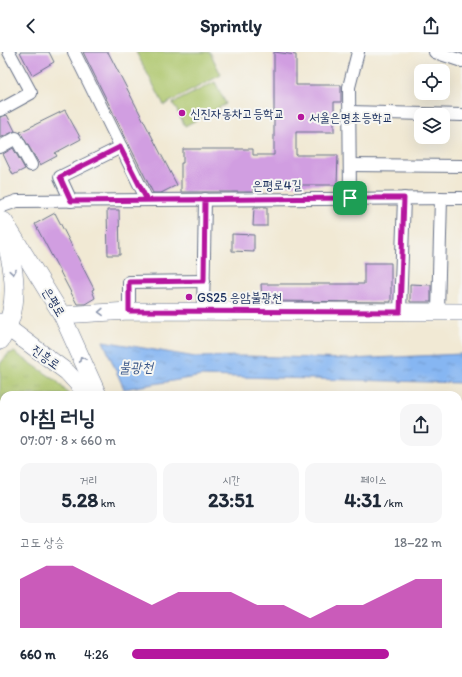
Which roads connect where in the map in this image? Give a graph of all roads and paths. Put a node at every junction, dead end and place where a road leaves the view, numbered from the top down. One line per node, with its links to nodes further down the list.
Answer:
1 (74, 52): 10 (street)
2 (358, 52): 7 (street)
3 (435, 52): 5 (street)
4 (6, 54): 6 (street)
5 (462, 61)
6 (0, 110)
7 (350, 112): 8 (street); 12 (street)
8 (462, 115)
9 (0, 147): 11 (street)
10 (120, 147): 18 (street); 20 (street)
11 (31, 165)
12 (350, 165): 13 (street); 14 (street)
13 (462, 166)
14 (350, 198): 15 (street, 은평로4길); 19 (street, 은평로4길)
15 (404, 198): 16 (street, 은평로4길); 26 (street)
16 (441, 198): 17 (street, 은평로4길); 27 (street)
17 (462, 198)
18 (147, 200): 19 (street, 은평로4길); 20 (street, 은평로4길)
19 (205, 200): 24 (street)
20 (71, 201): 21 (street, 은평로4길)
21 (0, 208)
22 (0, 215): 30 (street, 은평로)
23 (0, 221): 31 (main road, one-way to 31)
24 (204, 281): 25 (street); 29 (street)
25 (129, 311): 29 (street); 30 (street, one-way to 30)
26 (400, 312): 27 (street); 29 (street)
27 (438, 312): 28 (street)
28 (462, 312)
29 (203, 313)
30 (62, 315): 33 (street, 은평로, one-way to 30)
31 (2, 330): 32 (street, 진흥로)
32 (84, 391)
33 (96, 391)

